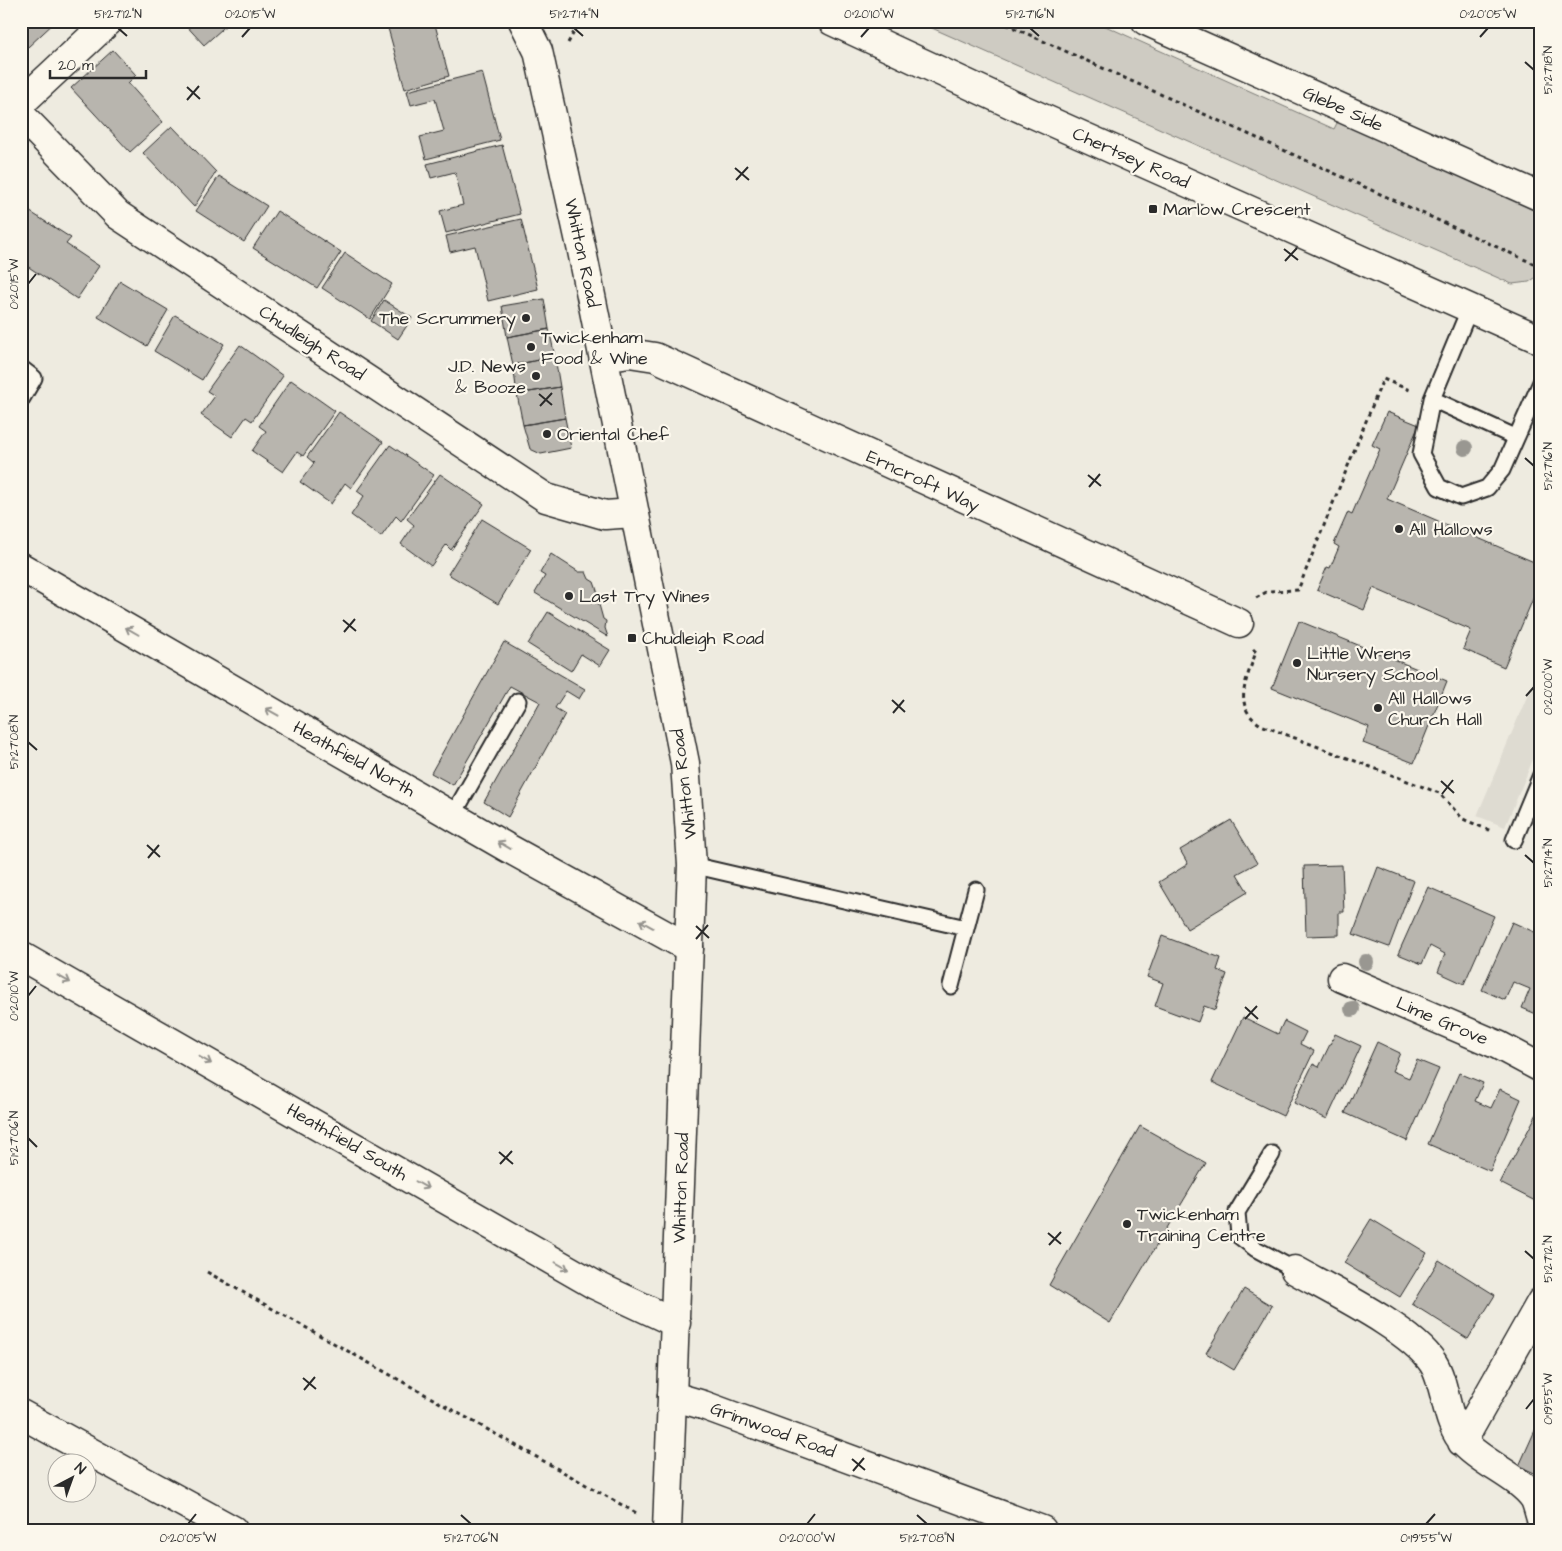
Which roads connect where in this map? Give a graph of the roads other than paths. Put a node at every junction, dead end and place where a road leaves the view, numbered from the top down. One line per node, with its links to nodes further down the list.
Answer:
1 (109, 21): 7 (main road)
2 (523, 21): 6 (main road, Whitton Road)
3 (542, 21): 6 (main road, Whitton Road)
4 (832, 21): 10 (main road, Chertsey Road)
5 (1146, 21): 9 (main road, Glebe Side)
6 (538, 51): 12 (main road, Whitton Road)
7 (21, 103)
8 (21, 116): 18 (main road, Chudleigh Road)
9 (1541, 197)
10 (1469, 310): 11 (main road, Chertsey Road); 15 (lane)
11 (1541, 340)
12 (604, 357): 18 (main road, Whitton Road); 20 (main road, Erncroft Way)
13 (21, 368): 16 (lane)
14 (1541, 382): 17 (lane)
15 (1432, 399): 17 (lane); 17 (lane)
16 (21, 400)
17 (1514, 437)
18 (634, 513): 25 (main road, Whitton Road)
19 (21, 567): 23 (main road, Heathfield North, one-way to 19)
20 (1240, 623)
21 (518, 701): 23 (lane)
22 (1541, 775): 24 (lane)
23 (453, 815): 28 (main road, Heathfield North, one-way to 23)
24 (1514, 840)
25 (692, 865): 27 (lane); 28 (main road, Whitton Road)
26 (976, 890): 27 (lane)
27 (966, 928): 31 (lane)
28 (689, 948): 36 (main road, Whitton Road)
29 (21, 956): 36 (main road, Heathfield South, one-way to 36)
30 (1342, 978): 32 (main road, Lime Grove)
31 (951, 986)
32 (1541, 1068)
33 (1272, 1154): 34 (lane)
34 (1295, 1270): 39 (main road)
35 (1541, 1302): 39 (main road)
36 (676, 1323): 37 (main road, Whitton Road)
37 (672, 1396): 42 (main road, Whitton Road); 43 (main road, Grimwood Road)
38 (21, 1414): 41 (main road)
39 (1462, 1442): 40 (main road)
40 (1541, 1519)
41 (223, 1527)
42 (667, 1530)
43 (1042, 1530)

